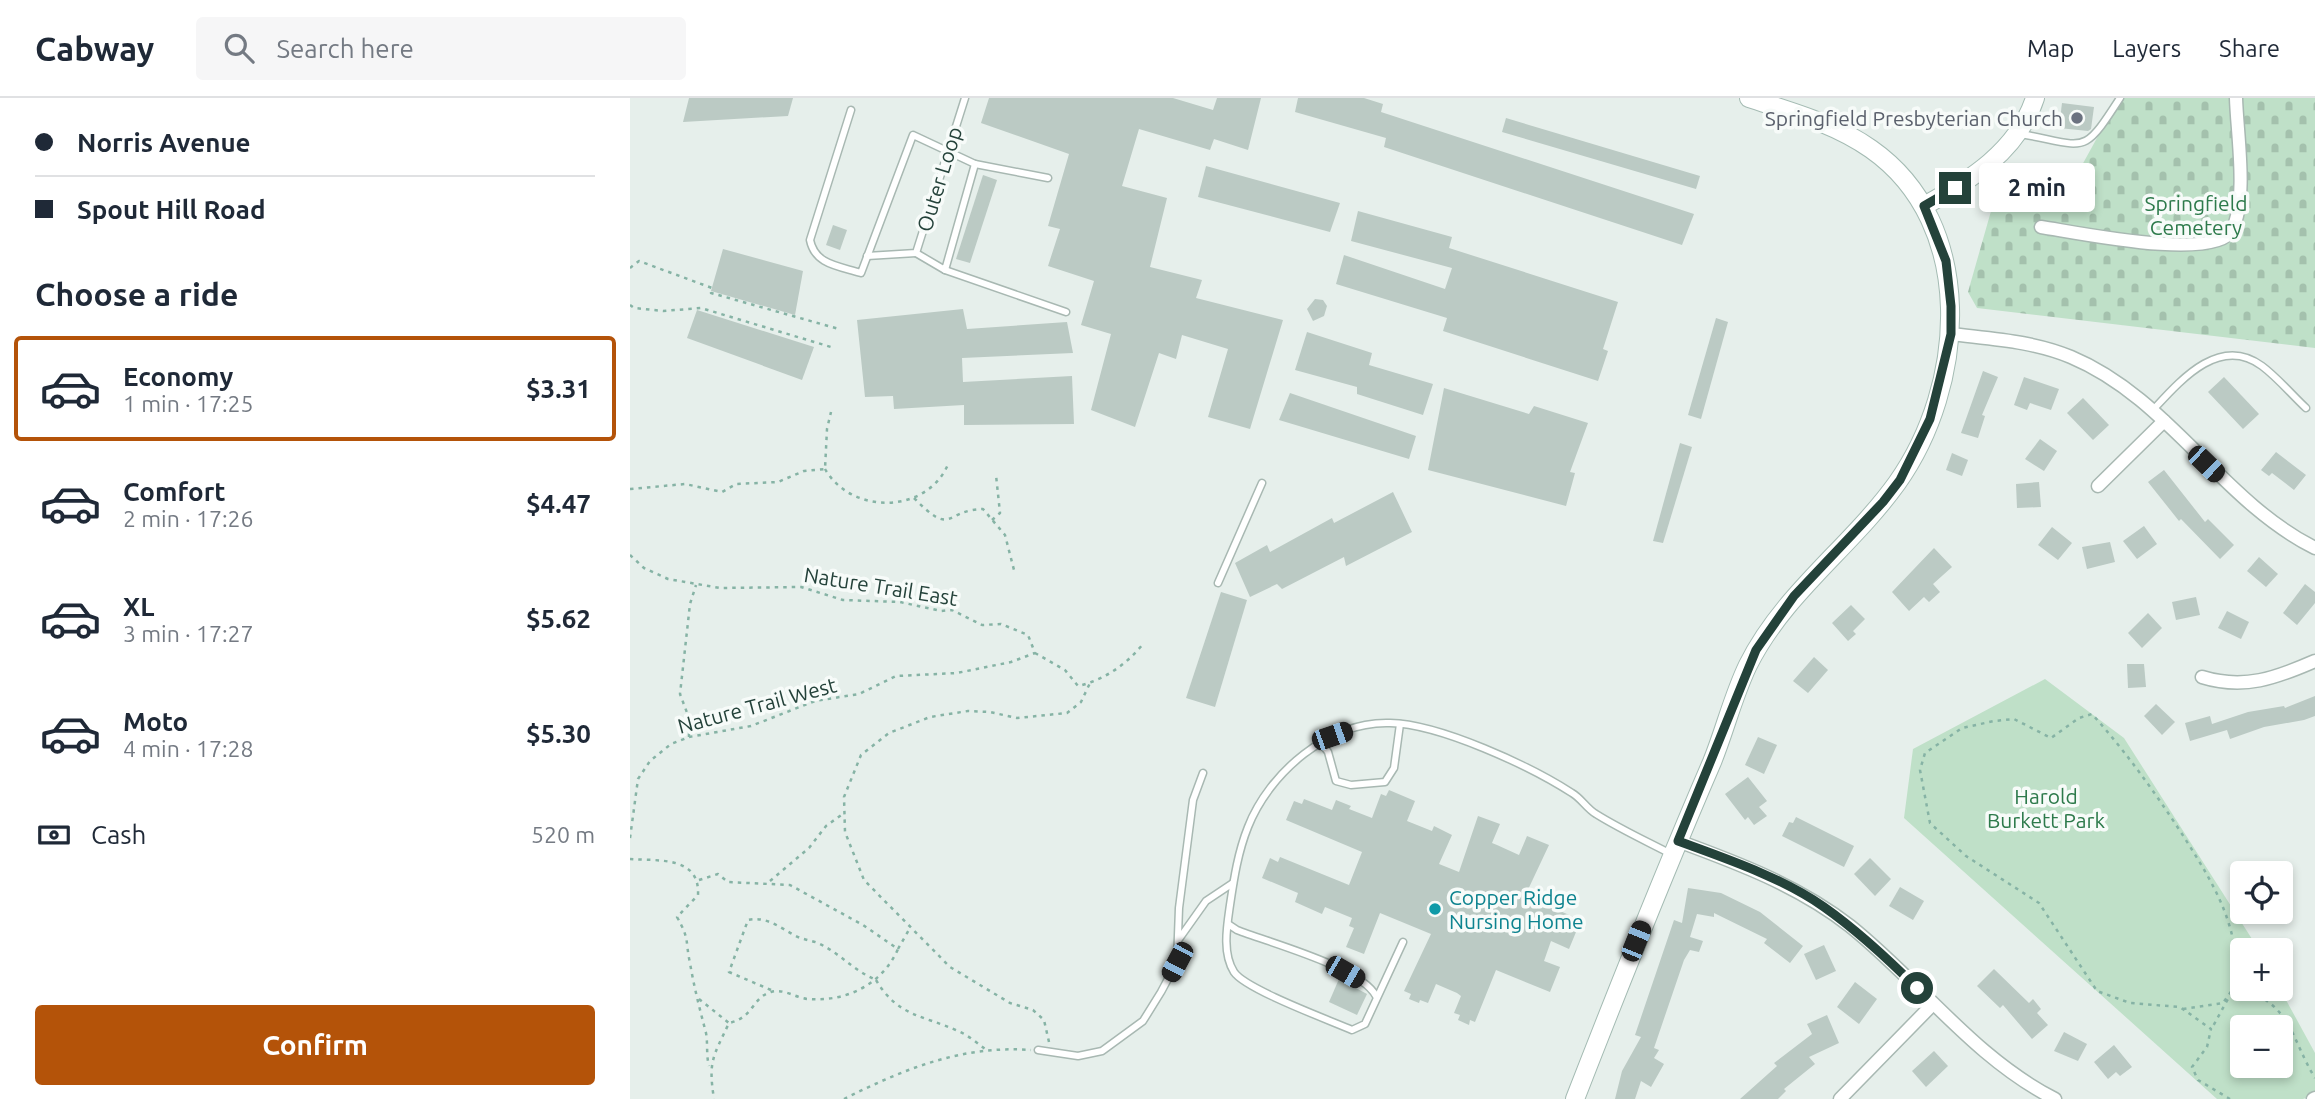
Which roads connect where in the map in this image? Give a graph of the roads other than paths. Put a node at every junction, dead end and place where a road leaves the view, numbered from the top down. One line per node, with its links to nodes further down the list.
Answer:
1 (965, 98): 8 (lane, Outer Loop)
2 (1749, 98): 11 (street)
3 (2035, 98): 7 (street)
4 (2120, 98): 7 (lane)
5 (2236, 98): 12 (street)
6 (851, 110): 14 (lane)
7 (2016, 134): 11 (street)
8 (946, 152): 9 (lane); 13 (lane, Outer Loop); 14 (lane)
9 (975, 164): 10 (lane); 15 (lane)
10 (1048, 178)
11 (1924, 206): 17 (street)
12 (2041, 227)
13 (916, 253): 14 (lane, Outer Loop); 15 (lane)
14 (867, 256)
15 (945, 270): 16 (lane)
16 (1066, 312)
17 (1951, 334): 19 (street); 30 (street)
18 (2306, 408): 19 (lane)
19 (2152, 411): 20 (street)
20 (2164, 421): 22 (street); 23 (street)
21 (1262, 482): 24 (lane)
22 (2098, 486)
23 (2315, 548)
24 (1218, 583)
25 (2315, 661): 26 (street)
26 (2202, 677)
27 (1400, 724): 28 (lane); 28 (lane); 30 (lane)
28 (1321, 743): 31 (lane)
29 (1203, 773): 33 (lane)
30 (1675, 847): 36 (street); 38 (street)
31 (1233, 883): 32 (lane); 33 (lane)
32 (1228, 924): 35 (lane); 35 (lane)
33 (1178, 940): 37 (lane)
34 (1403, 942): 35 (lane)
35 (1376, 996)
36 (1933, 1004): 39 (street); 40 (street)
37 (1038, 1051)
38 (1575, 1099)
39 (1840, 1099)
40 (2055, 1099)

